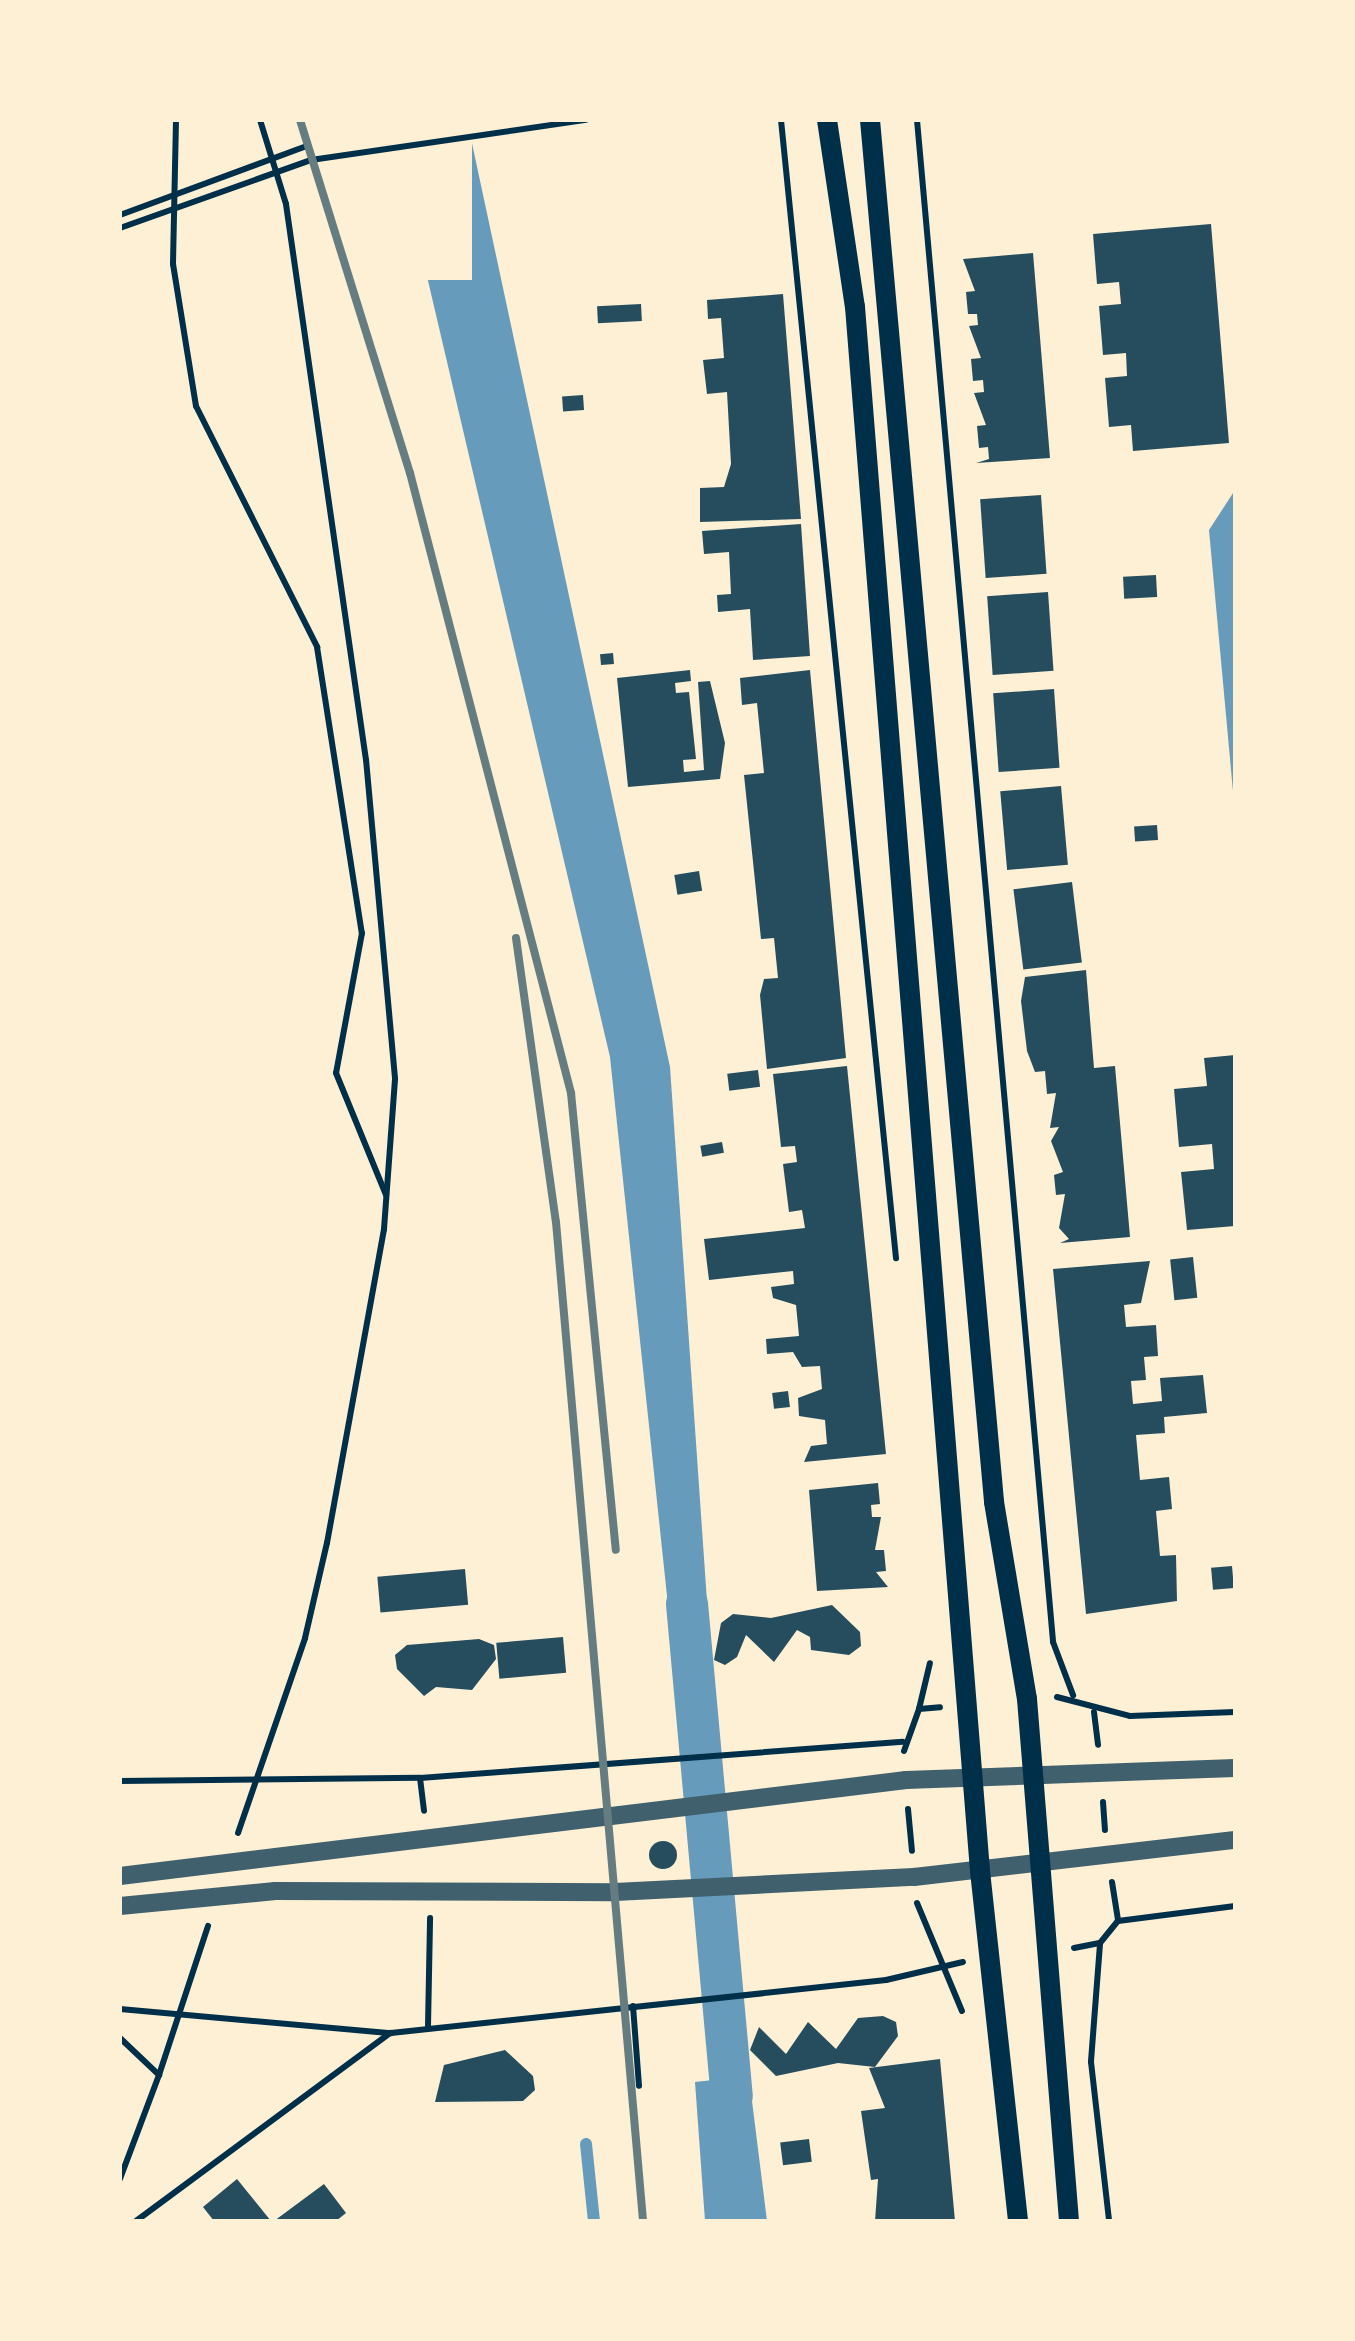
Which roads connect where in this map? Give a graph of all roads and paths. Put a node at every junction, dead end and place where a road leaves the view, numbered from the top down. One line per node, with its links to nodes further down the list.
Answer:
1 (176, 120): 14 (path)
2 (260, 120): 12 (path)
3 (525, 120): 10 (path)
4 (586, 120): 9 (path)
5 (780, 120): 19 (path)
6 (827, 120): 28 (main road)
7 (870, 120): 26 (main road)
8 (917, 120): 21 (path)
9 (568, 121): 10 (path)
10 (518, 128): 13 (path)
11 (307, 146): 12 (path)
12 (274, 156): 13 (path); 14 (path)
13 (278, 170): 15 (path); 18 (path)
14 (174, 193): 15 (path); 16 (path)
15 (174, 209): 17 (path); 18 (path)
16 (120, 215)
17 (120, 228)
18 (387, 1198): 29 (path)
19 (898, 1278)
20 (934, 1645): 22 (path)
21 (1073, 1696)
22 (920, 1709)
23 (1235, 1712): 27 (path)
24 (903, 1742): 29 (path)
25 (1235, 1768): 27 (street)
26 (1030, 1773): 27 (street); 28 (street); 33 (main road)
27 (1102, 1774): 32 (path)
28 (973, 1775): 34 (main road); 35 (street)
29 (256, 1778): 30 (path)
30 (120, 1781)
31 (1235, 1840): 32 (street)
32 (1107, 1855): 33 (street); 37 (path)
33 (1041, 1860): 34 (street); 48 (main road)
34 (980, 1871): 36 (street); 47 (main road)
35 (120, 1876)
36 (120, 1906)
37 (1235, 1906)
38 (1100, 1944): 49 (path)
39 (940, 1966): 40 (path)
40 (634, 2006): 42 (path); 44 (path)
41 (120, 2009): 42 (path)
42 (392, 2032): 46 (path)
43 (120, 2038): 45 (path)
44 (639, 2086)
45 (120, 2179)
46 (136, 2221)
47 (1018, 2221)
48 (1068, 2221)
49 (1109, 2221)

